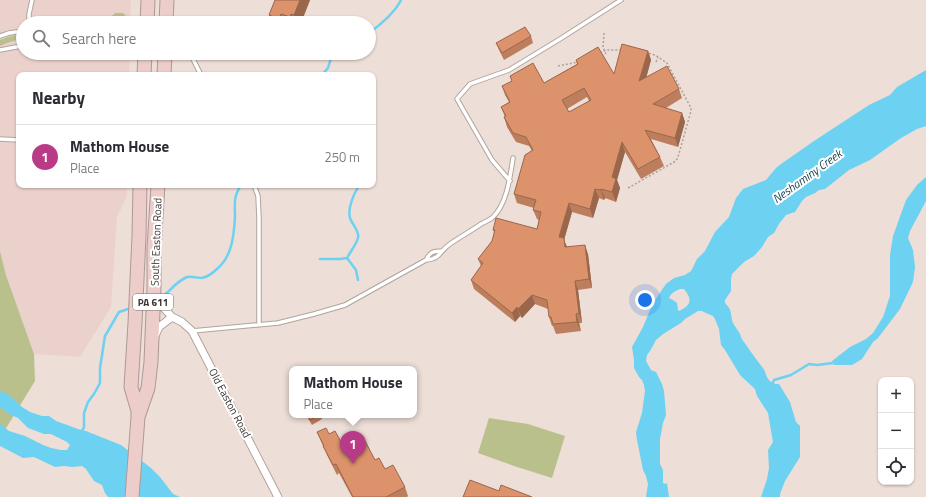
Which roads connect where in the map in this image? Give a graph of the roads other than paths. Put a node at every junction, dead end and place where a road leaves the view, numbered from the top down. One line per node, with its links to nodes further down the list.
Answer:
1 (32, 0): 5 (lane)
2 (148, 0): 6 (highway)
3 (167, 0): 7 (highway)
4 (621, 0): 21 (lane)
5 (29, 16)
6 (147, 16)
7 (166, 16)
8 (16, 32): 9 (lane)
9 (0, 36)
10 (16, 47): 11 (lane)
11 (0, 50)
12 (145, 60): 15 (highway)
13 (164, 60): 16 (highway)
14 (194, 60): 17 (lane)
15 (144, 72)
16 (164, 72)
17 (200, 72)
18 (0, 139): 19 (lane)
19 (16, 140)
20 (513, 158): 21 (lane)
21 (510, 181): 27 (lane)
22 (140, 188): 30 (highway, South Easton Road / PA 611)
23 (158, 188): 25 (highway, South Easton Road / PA 611)
24 (255, 188): 27 (lane)
25 (154, 287): 26 (street, Old Easton Road); 29 (highway, South Easton Road / PA 611)
26 (172, 317): 28 (street, Old Easton Road); 29 (street)
27 (259, 325): 28 (lane)
28 (192, 331): 32 (street, Old Easton Road)
29 (151, 350): 30 (highway, South Easton Road / PA 611)
30 (138, 417): 31 (highway, South Easton Road / PA 611)
31 (132, 497)
32 (278, 497)

